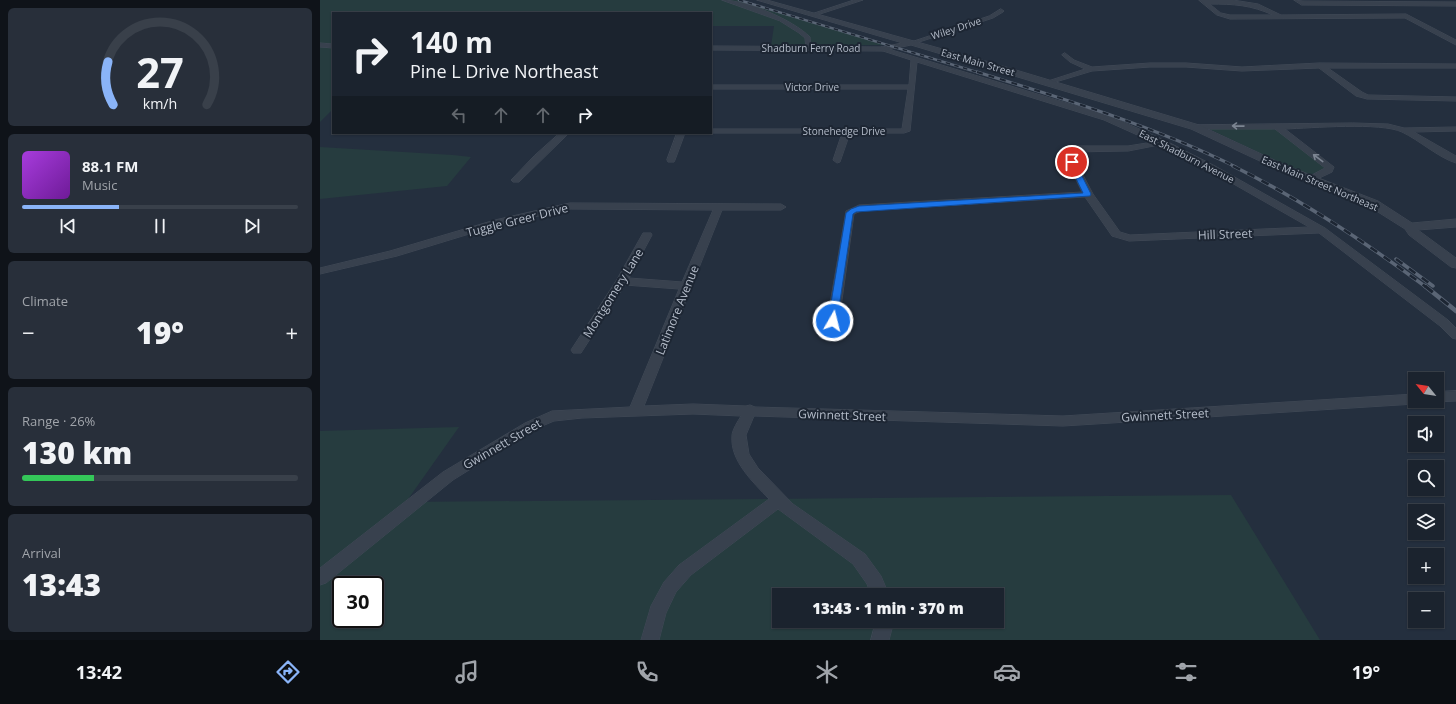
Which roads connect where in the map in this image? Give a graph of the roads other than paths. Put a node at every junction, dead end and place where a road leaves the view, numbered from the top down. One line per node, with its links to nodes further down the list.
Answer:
1 (725, 0): 18 (street)
2 (760, 0): 11 (street, East Main Street)
3 (834, 0): 8 (street)
4 (860, 0): 8 (street)
5 (1204, 1): 12 (street); 12 (street)
6 (1299, 2): 7 (street)
7 (1391, 2): 9 (street)
8 (846, 4): 11 (street)
9 (1456, 4)
10 (1001, 11): 13 (street, Wiley Drive)
11 (812, 15): 13 (street, East Main Street)
12 (1280, 17): 14 (street)
13 (911, 43): 19 (street, Shadburn Ferry Road); 26 (street, East Main Street)
14 (1456, 44)
15 (320, 45): 16 (street)
16 (332, 46)
17 (712, 48): 18 (street, Shadburn Ferry Road)
18 (808, 48): 19 (street, Shadburn Ferry Road)
19 (882, 48): 21 (street, East Shadburn Avenue)
20 (1065, 55): 24 (street)
21 (914, 59): 29 (street, Stonehedge Drive); 39 (street, East Shadburn Avenue)
22 (1319, 66): 23 (street); 24 (street); 30 (street)
23 (1456, 66)
24 (1090, 69): 25 (street)
25 (1081, 73): 26 (street); 27 (street)
26 (1047, 83): 27 (street, East Main Street)
27 (1056, 85): 31 (street, East Main Street)
28 (712, 87): 29 (street, Victor Drive)
29 (912, 87): 34 (street, Stonehedge Drive)
30 (1456, 99)
31 (1195, 127): 32 (street, one-way to 31); 43 (street, East Main Street Northeast)
32 (1277, 127): 35 (street); 43 (street, one-way to 32)
33 (1456, 129): 35 (street)
34 (848, 130): 36 (street, Stonehedge Drive); 41 (street)
35 (1404, 130): 42 (street)
36 (712, 131)
37 (564, 134): 44 (street)
38 (681, 134): 40 (street)
39 (1161, 142): 45 (street); 50 (street, East Shadburn Avenue)
40 (671, 160)
41 (837, 160)
42 (1456, 160)
43 (1311, 179): 49 (street, East Main Street Northeast)
44 (516, 180)
45 (1088, 194): 50 (street, Hill Street); 56 (street)
46 (781, 207): 47 (street, Tuggle Greer Drive)
47 (718, 208): 53 (street, Tuggle Greer Drive); 55 (street, Latimore Avenue)
48 (1456, 224): 49 (street)
49 (1410, 227): 52 (street, East Main Street Northeast)
50 (1320, 230): 57 (street, East Shadburn Avenue)
51 (647, 235): 54 (street, Montgomery Lane)
52 (1456, 264)
53 (320, 271)
54 (622, 280): 55 (street); 58 (street, Montgomery Lane)
55 (686, 286): 63 (street, Latimore Avenue)
56 (833, 321)
57 (1456, 335)
58 (577, 350)
59 (1456, 396): 60 (street)
60 (1444, 397)
61 (1408, 399): 62 (street, Gwinnett Street)
62 (750, 410): 63 (street, Gwinnett Street); 64 (street)
63 (635, 412): 65 (street, Gwinnett Street)
64 (779, 500): 66 (street); 68 (street)
65 (320, 578)
66 (878, 588)
67 (883, 628): 69 (street)
68 (650, 640)
69 (880, 640)

